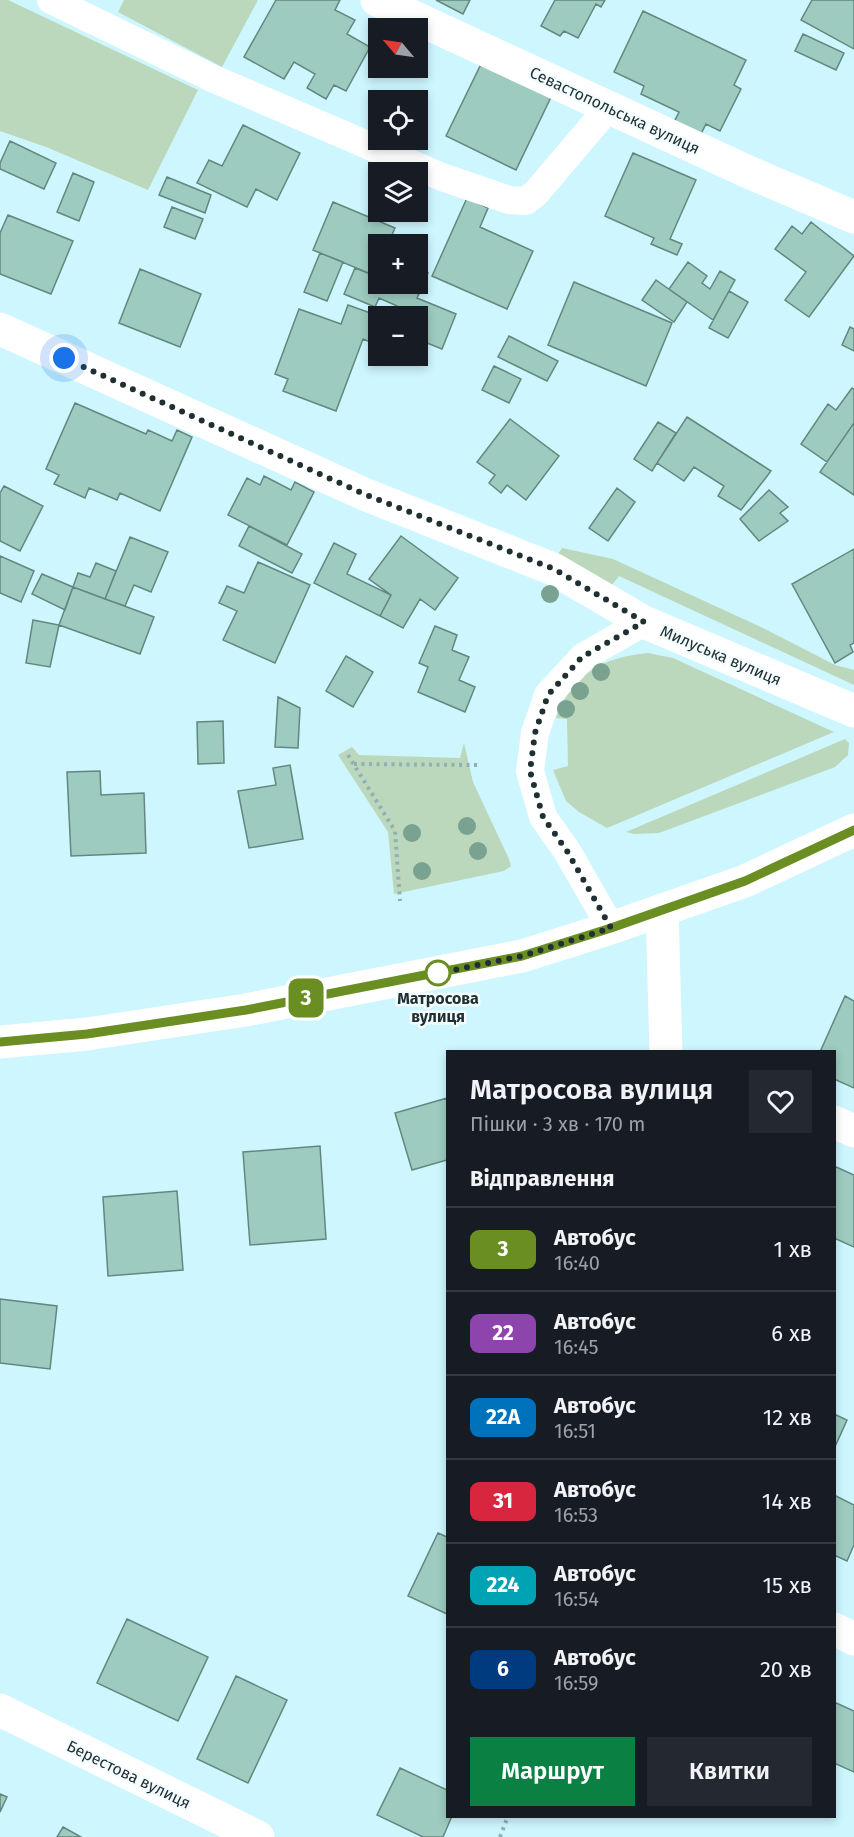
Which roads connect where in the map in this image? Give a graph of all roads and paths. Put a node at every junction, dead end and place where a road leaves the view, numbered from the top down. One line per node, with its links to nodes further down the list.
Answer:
1 (51, 0): 3 (lane)
2 (376, 0): 4 (street, Севастопольська вулиця)
3 (95, 9): 4 (lane)
4 (609, 107): 5 (street, Севастопольська вулиця)
5 (854, 217)
6 (0, 329): 7 (street, Милуська вулиця)
7 (644, 622): 8 (street, Милуська вулиця); 15 (lane)
8 (854, 711)
9 (348, 755): 10 (path)
10 (353, 764): 11 (path); 13 (path)
11 (477, 765)
12 (854, 830): 14 (street)
13 (400, 901)
14 (662, 910): 15 (street); 17 (street)
15 (611, 928): 16 (street)
16 (0, 1042)
17 (671, 1049)
18 (836, 1123): 19 (street)
19 (854, 1131)
20 (836, 1630): 21 (street)
21 (854, 1639)
22 (0, 1710): 24 (street, Берестова вулиця)
23 (507, 1818): 26 (path)
24 (216, 1828): 25 (street, Берестова вулиця)
25 (258, 1837)
26 (500, 1837)

